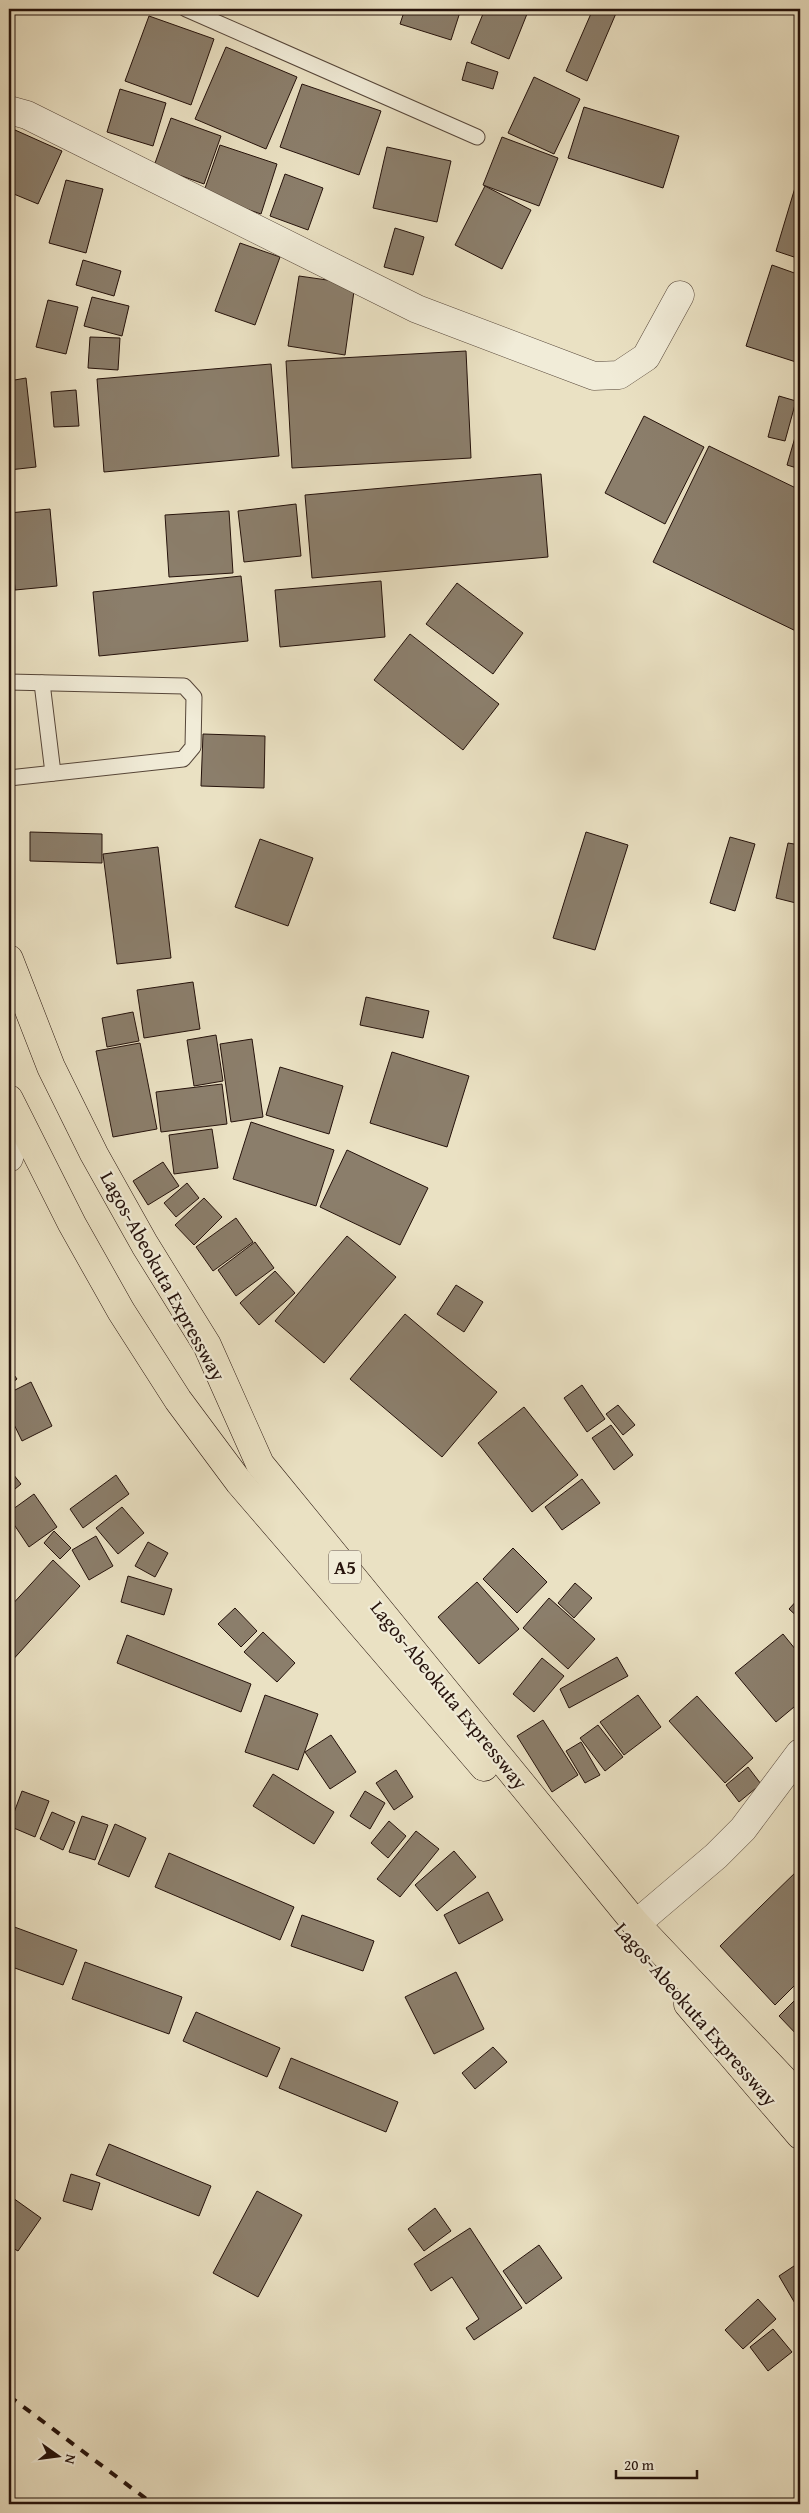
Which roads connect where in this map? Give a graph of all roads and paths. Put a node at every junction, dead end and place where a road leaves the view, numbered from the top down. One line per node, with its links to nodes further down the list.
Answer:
1 (186, 9): 3 (lane)
2 (9, 110): 4 (street)
3 (477, 137)
4 (680, 295)
5 (9, 682): 6 (lane)
6 (42, 683): 7 (lane); 7 (lane)
7 (52, 773): 8 (lane)
8 (9, 778)
9 (9, 959): 13 (highway, Lagos-Abeokuta Expressway / A5)
10 (14, 1111): 11 (street); 15 (highway, Lagos-Abeokuta Expressway / A5)
11 (9, 1158)
12 (800, 1753): 13 (street)
13 (636, 1924): 14 (highway, Lagos-Abeokuta Expressway / A5)
14 (800, 2097)
15 (800, 2135)

